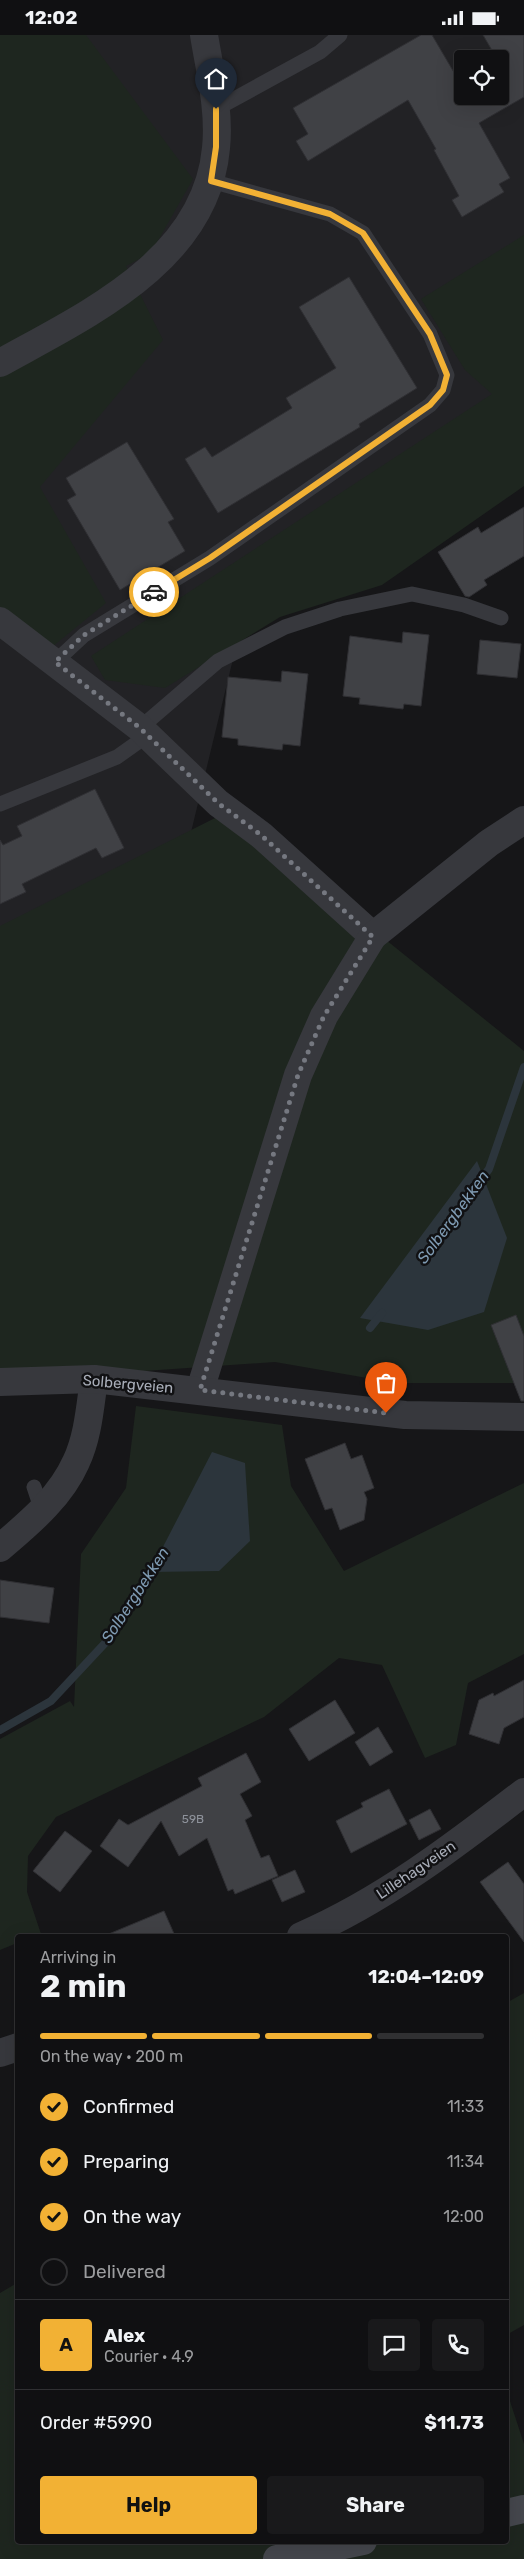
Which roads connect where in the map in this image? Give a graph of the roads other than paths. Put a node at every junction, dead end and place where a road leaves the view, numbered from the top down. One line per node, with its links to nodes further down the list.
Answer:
1 (204, 35): 3 (street)
2 (340, 35): 3 (lane)
3 (216, 109): 4 (street)
4 (211, 181): 5 (street); 8 (lane)
5 (0, 363)
6 (501, 618): 9 (lane)
7 (0, 621): 8 (street)
8 (55, 662): 9 (street)
9 (144, 732): 10 (lane); 12 (street)
10 (0, 804)
11 (524, 820): 12 (street)
12 (373, 937): 15 (street)
13 (94, 1379): 14 (street, Solbergveien); 15 (street, Solbergveien); 17 (street)
14 (0, 1382)
15 (200, 1390): 16 (street, Solbergveien)
16 (524, 1417)
17 (0, 1548)
18 (524, 1792): 19 (street, Lillehagveien)
19 (305, 1934)
20 (15, 2048): 21 (street)
21 (0, 2053)
22 (524, 2509): 23 (main road)
23 (509, 2512)
24 (349, 2544): 25 (main road)
25 (277, 2559)

